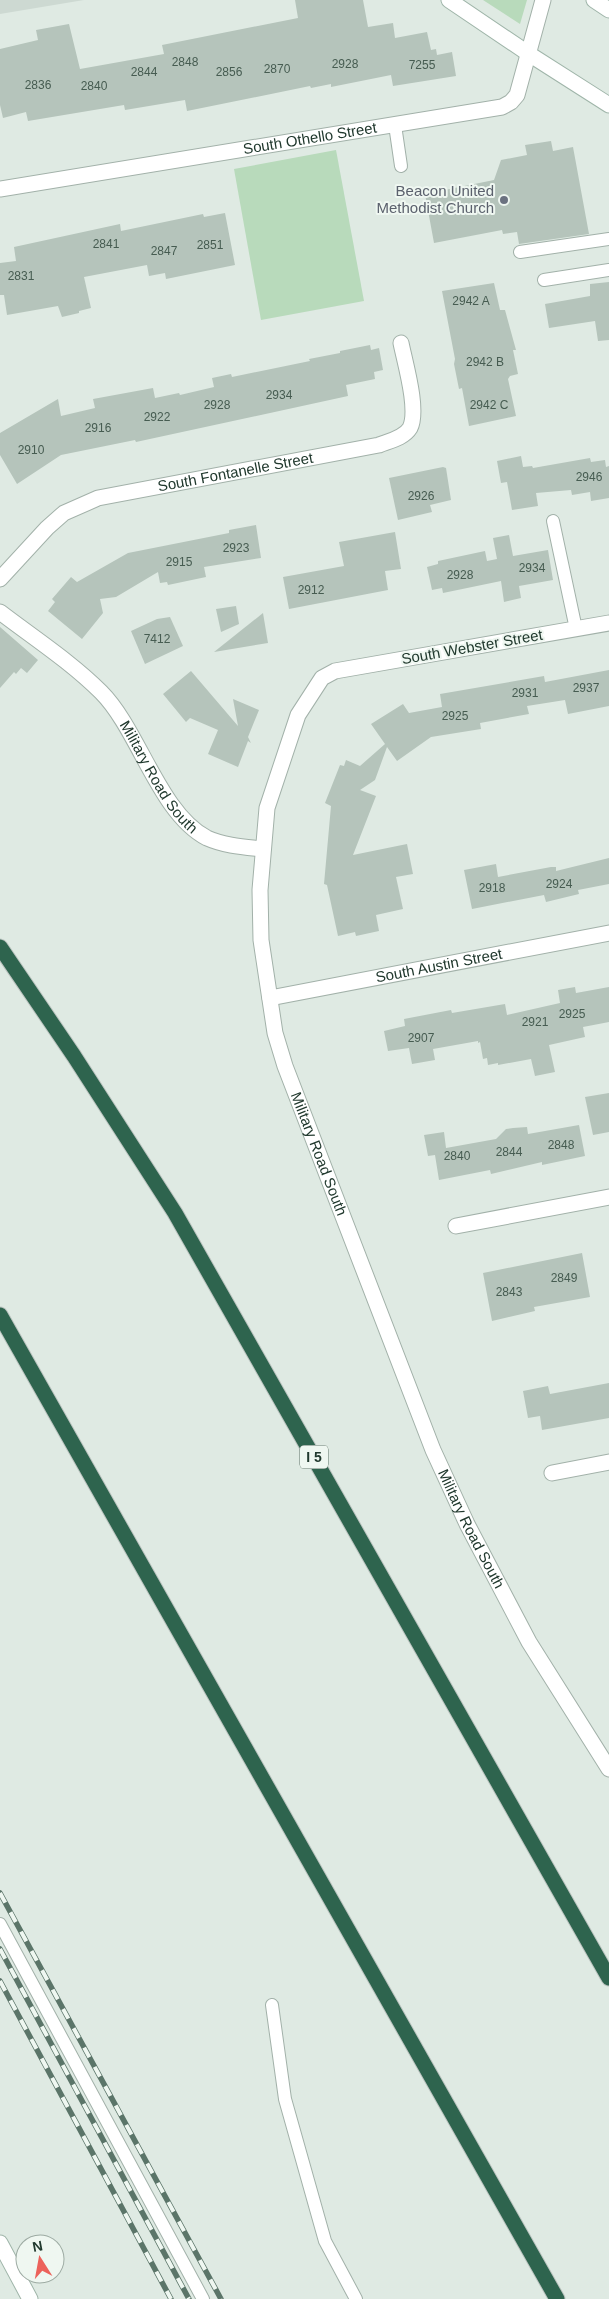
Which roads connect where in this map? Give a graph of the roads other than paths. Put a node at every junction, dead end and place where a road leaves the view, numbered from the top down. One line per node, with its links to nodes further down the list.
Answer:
1 (449, 0): 5 (street)
2 (543, 0): 5 (street, South Othello Street)
3 (594, 0): 4 (street)
4 (609, 10)
5 (529, 54): 6 (street); 7 (street, South Othello Street)
6 (609, 105)
7 (394, 125): 8 (lane); 9 (street, South Othello Street)
8 (401, 166)
9 (0, 189)
10 (609, 239): 11 (lane)
11 (520, 252)
12 (609, 270): 13 (lane)
13 (544, 280)
14 (401, 343): 16 (street, South Fontanelle Street)
15 (553, 521): 19 (lane)
16 (0, 579)
17 (0, 612): 20 (street, Military Road South)
18 (609, 623): 19 (street, South Webster Street)
19 (576, 629): 20 (street, South Webster Street)
20 (262, 849): 23 (street, Military Road South)
21 (609, 933): 23 (street, South Austin Street)
22 (0, 947): 31 (highway, I 5)
23 (270, 998): 29 (street, Military Road South)
24 (609, 1197): 25 (street)
25 (456, 1226)
26 (0, 1315): 37 (highway)
27 (609, 1462): 28 (street)
28 (552, 1473)
29 (609, 1769)
30 (0, 1924): 35 (lane)
31 (609, 1978)
32 (272, 2005): 36 (lane)
33 (0, 2243): 34 (street)
34 (30, 2299)
35 (203, 2299)
36 (356, 2299)
37 (557, 2299)

